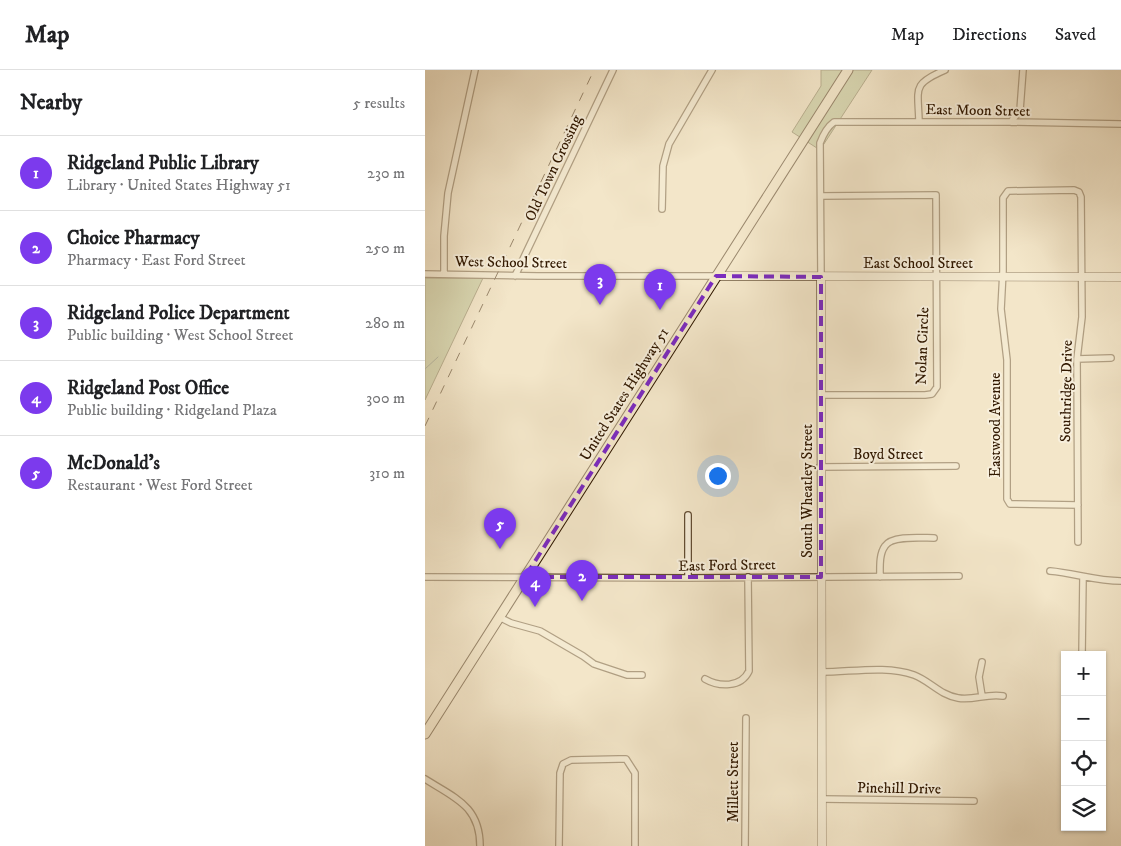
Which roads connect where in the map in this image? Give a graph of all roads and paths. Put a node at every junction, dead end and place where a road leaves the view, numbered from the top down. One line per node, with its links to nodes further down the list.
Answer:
1 (475, 70): 14 (street)
2 (613, 70): 15 (street, Old Town Crossing)
3 (712, 70): 12 (street)
4 (848, 70): 16 (main road, United States Highway 51)
5 (945, 70): 7 (street)
6 (1023, 70): 8 (street)
7 (919, 121): 8 (street, East Moon Street); 10 (street, East Moon Street)
8 (1011, 122): 9 (street, East Moon Street)
9 (1121, 124)
10 (822, 136): 11 (street, South Wheatley Street)
11 (821, 196): 17 (street, South Wheatley Street); 18 (street)
12 (662, 210)
13 (425, 274): 14 (street, West School Street)
14 (444, 274): 15 (street, West School Street)
15 (515, 276): 16 (street, West School Street)
16 (716, 276): 17 (street, East School Street); 34 (main road, United States Highway 51)
17 (821, 276): 18 (street, East School Street); 24 (street, South Wheatley Street)
18 (936, 276): 19 (street, East School Street); 24 (street, Nolan Circle)
19 (1003, 277): 20 (street, East School Street); 20 (street, Southridge Drive); 27 (street, Eastwood Avenue)
20 (1082, 277): 21 (street, East School Street); 23 (street, Southridge Drive)
21 (1121, 277)
22 (1111, 358): 23 (street)
23 (1077, 359): 27 (street, Southridge Drive)
24 (821, 395): 25 (street, South Wheatley Street)
25 (820, 466): 26 (street, Boyd Street); 36 (street, South Wheatley Street)
26 (957, 466)
27 (1078, 505): 30 (street, Southridge Drive)
28 (688, 515): 39 (street)
29 (934, 538): 37 (street)
30 (1078, 542)
31 (1050, 571): 38 (street)
32 (959, 576): 37 (street, East Ford Street)
33 (425, 577): 34 (street, East Ford Street)
34 (525, 577): 39 (street, East Ford Street); 41 (main road, United States Highway 51)
35 (748, 577): 36 (street, East Ford Street); 39 (street, East Ford Street); 46 (street)
36 (821, 577): 37 (street, East Ford Street); 44 (street, South Wheatley Street)
37 (879, 577)
38 (1083, 577): 40 (street); 42 (street)
39 (688, 578)
40 (1121, 581)
41 (499, 617): 45 (street); 50 (main road, United States Highway 51)
42 (1082, 651)
43 (982, 662): 47 (street)
44 (823, 672): 47 (street); 52 (street, South Wheatley Street)
45 (642, 675)
46 (705, 679)
47 (982, 696): 48 (street)
48 (1003, 696)
49 (746, 718): 57 (street, Millett Street)
50 (425, 734)
51 (425, 779): 54 (street)
52 (823, 800): 53 (street, Pinehill Drive); 58 (street, South Wheatley Street)
53 (974, 801)
54 (480, 846)
55 (559, 846): 56 (street)
56 (635, 846)
57 (745, 846)
58 (822, 846)

